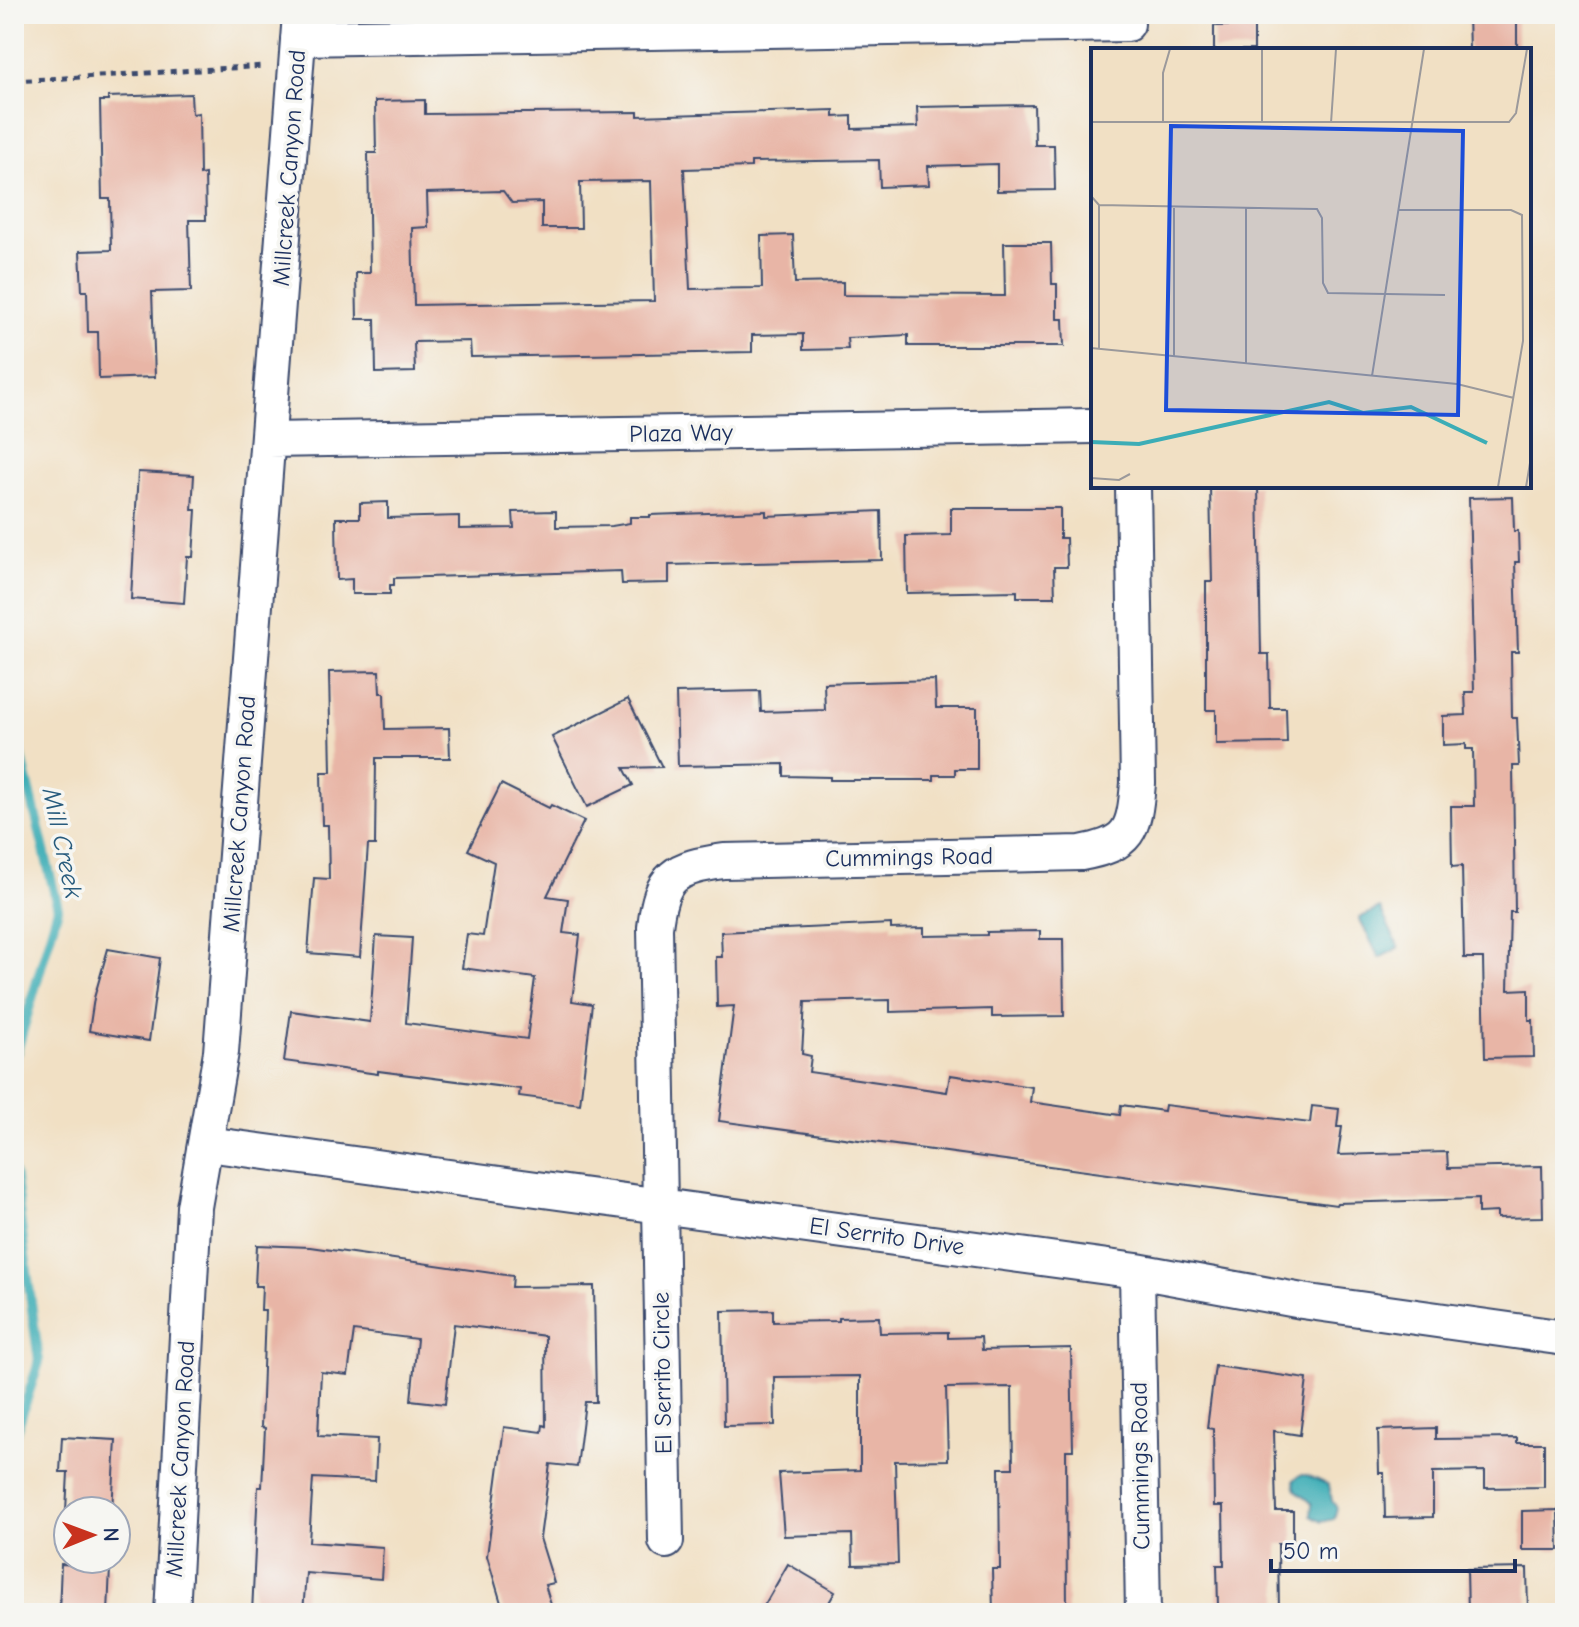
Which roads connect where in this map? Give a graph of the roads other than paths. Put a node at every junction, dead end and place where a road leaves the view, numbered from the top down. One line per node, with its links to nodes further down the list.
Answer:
1 (299, 26): 2 (street); 4 (street, Millcreek Canyon Road)
2 (1127, 29)
3 (1091, 426): 4 (street, Plaza Way)
4 (269, 440): 6 (street, Millcreek Canyon Road)
5 (1133, 488): 7 (street, Cummings Road)
6 (207, 1144): 7 (street, El Serrito Drive); 11 (street, Millcreek Canyon Road)
7 (658, 1205): 8 (street, El Serrito Drive); 10 (street, El Serrito Circle)
8 (1137, 1271): 9 (street, El Serrito Drive); 12 (street, Cummings Road)
9 (1565, 1338)
10 (666, 1541)
11 (172, 1613)
12 (1143, 1613)

